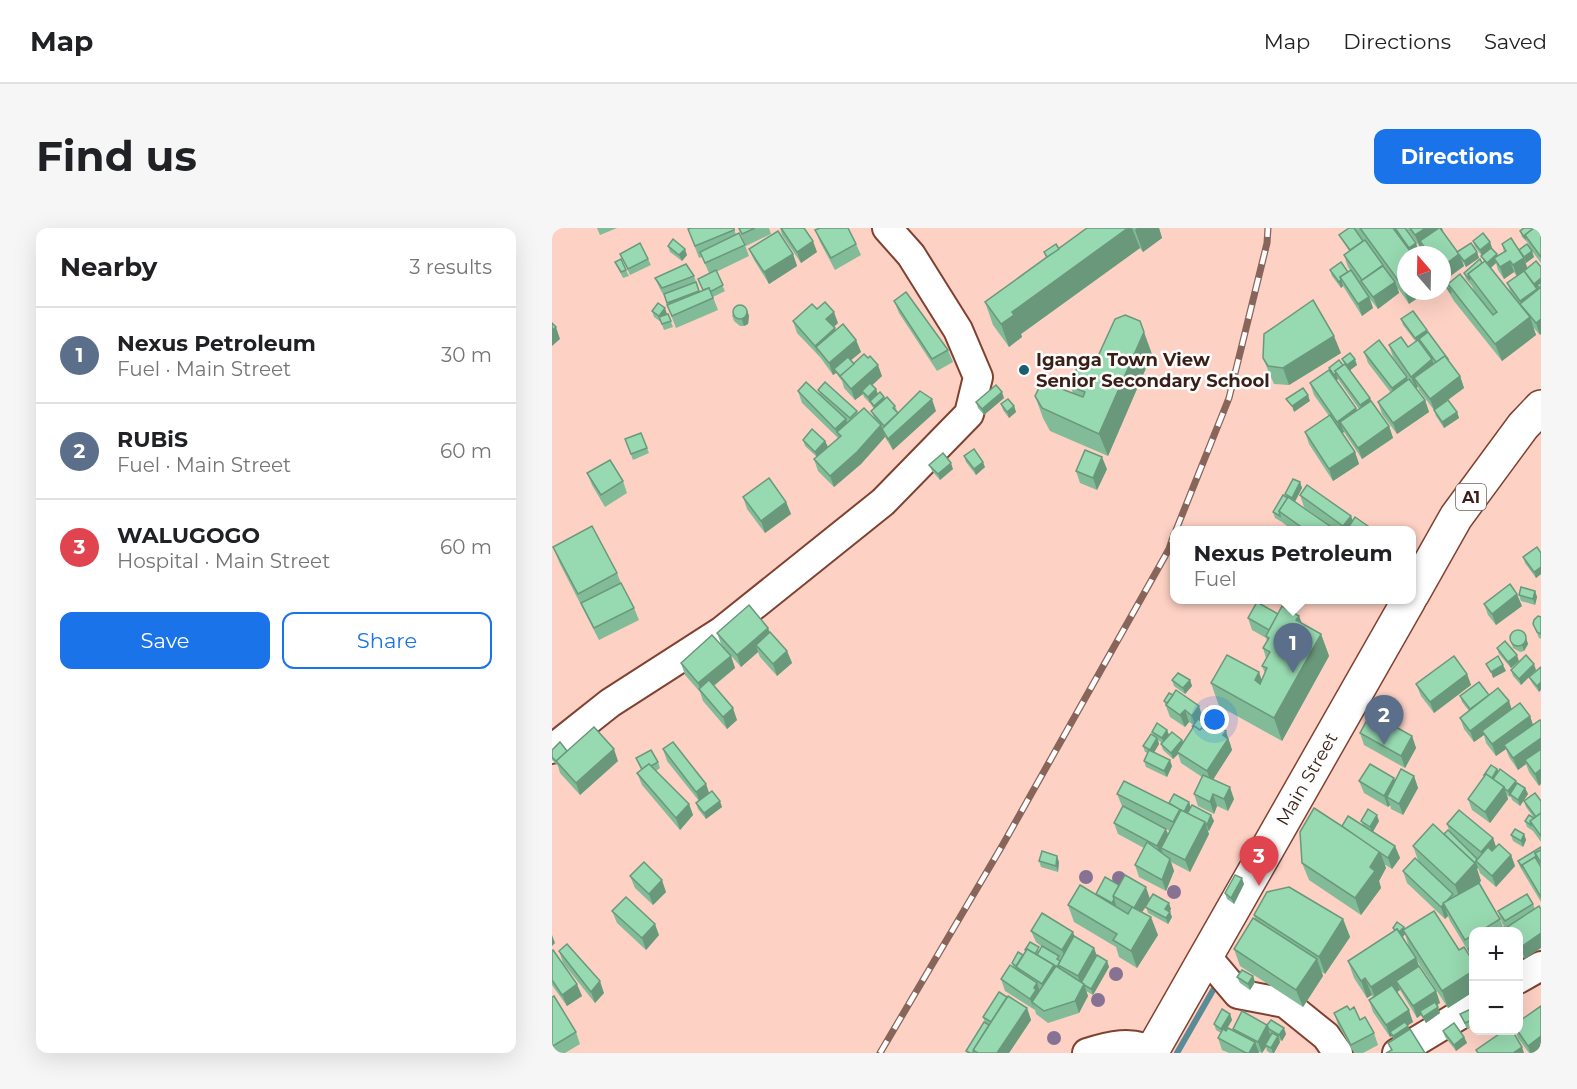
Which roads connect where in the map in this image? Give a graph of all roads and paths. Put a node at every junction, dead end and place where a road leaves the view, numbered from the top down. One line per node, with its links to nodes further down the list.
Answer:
1 (888, 228): 5 (street)
2 (1541, 407): 3 (main road, A1)
3 (1416, 588)
4 (1407, 604): 6 (main road, Main Street)
5 (552, 749)
6 (1206, 956): 10 (main road, Main Street); 12 (street)
7 (1541, 966): 8 (street)
8 (1523, 977)
9 (1469, 1009): 13 (street)
10 (1152, 1052): 11 (street)
11 (1087, 1053)
12 (1338, 1053)
13 (1397, 1053)

